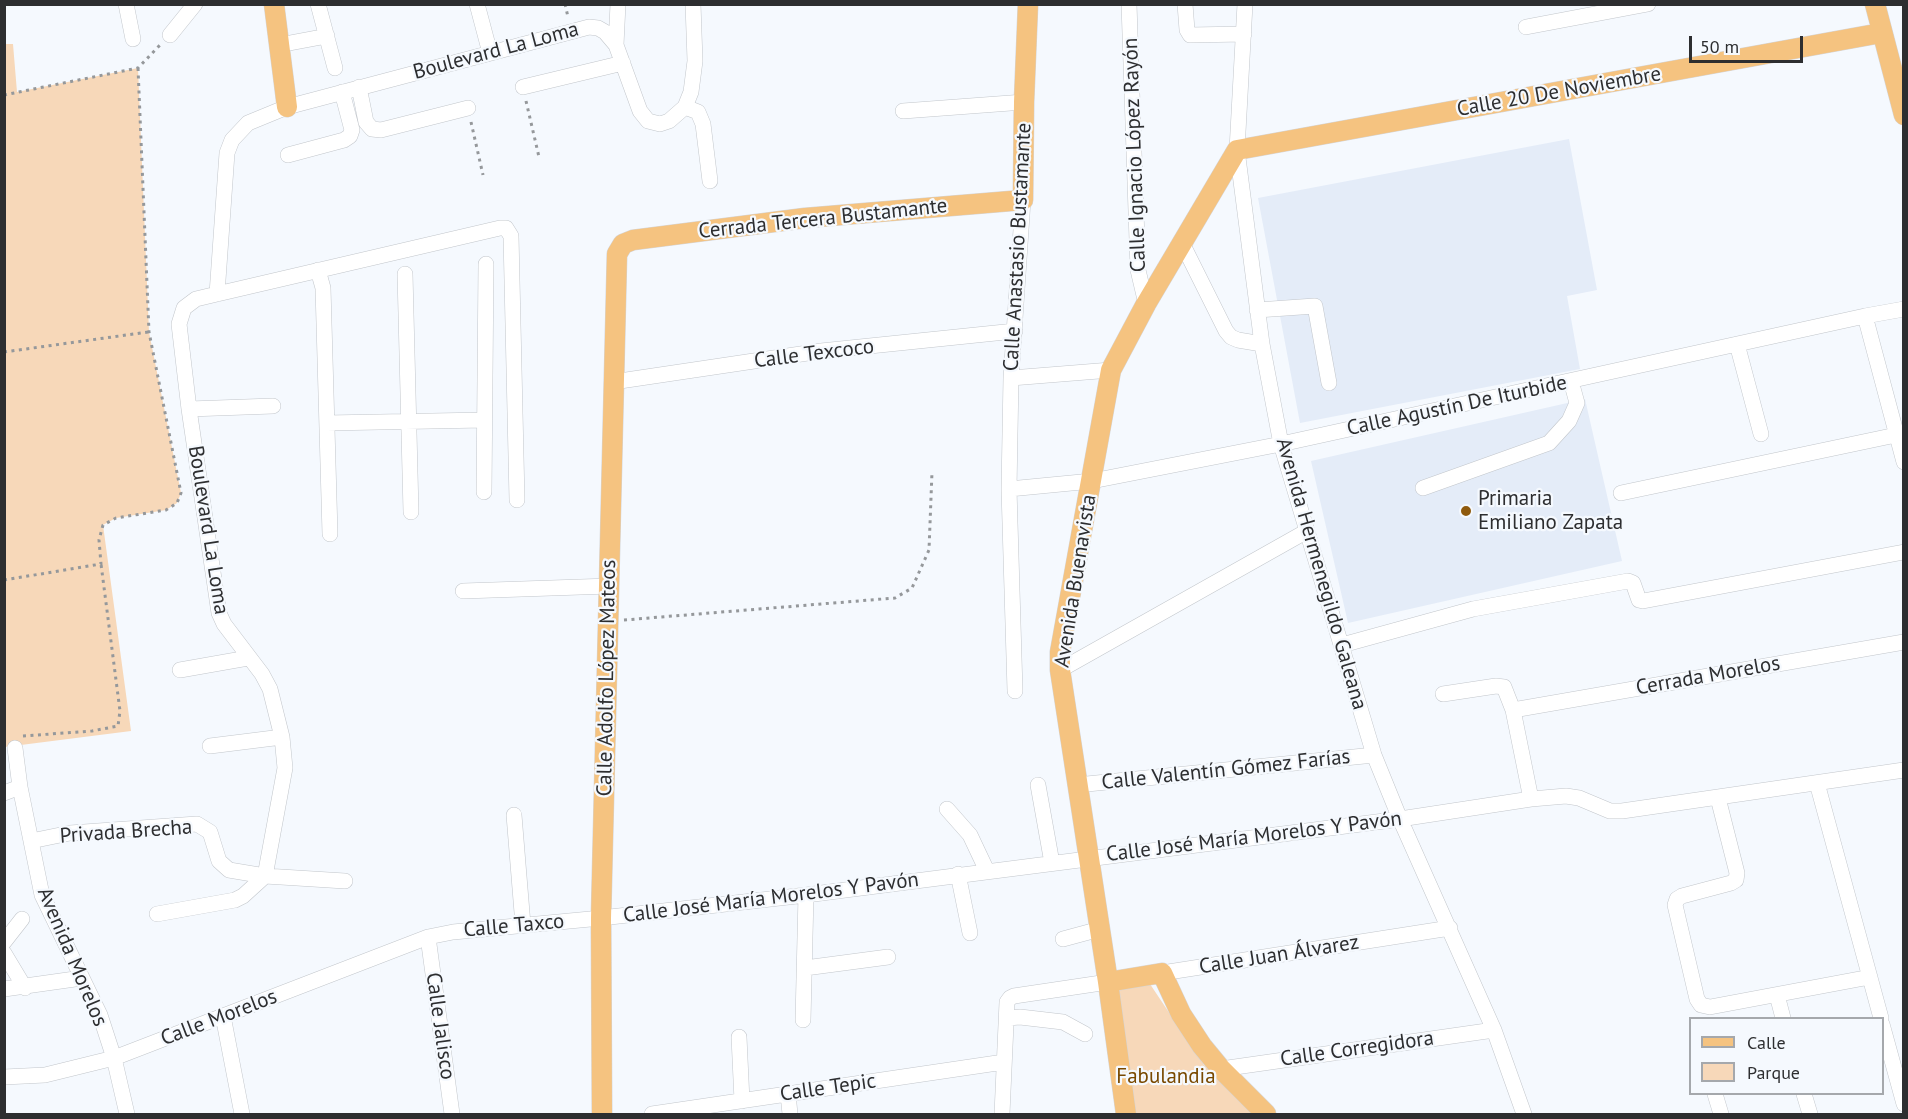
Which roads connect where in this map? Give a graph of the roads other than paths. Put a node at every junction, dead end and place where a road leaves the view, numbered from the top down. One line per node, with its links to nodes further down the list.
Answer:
1 (126, 4): 19 (street)
2 (195, 4): 17 (street)
3 (274, 4): 20 (main road)
4 (318, 4): 18 (street)
5 (477, 4): 22 (street)
6 (618, 4): 21 (street)
7 (693, 4): 30 (street)
8 (1028, 4): 28 (main road, Calle Anastasio Bustamante)
9 (1130, 4): 44 (street, Calle Ignacio López Rayón)
10 (1185, 4): 16 (street)
11 (1245, 4): 16 (street, Avenida Hermenegildo Galeana)
12 (1648, 4): 14 (street)
13 (1877, 5): 15 (main road)
14 (1526, 27)
15 (1881, 33): 33 (main road); 34 (main road, Calle 20 De Noviembre)
16 (1244, 34): 34 (street, Avenida Hermenegildo Galeana)
17 (170, 35)
18 (327, 36): 20 (street); 24 (street)
19 (134, 39)
20 (279, 45): 29 (main road)
21 (616, 45): 22 (street, Boulevard La Loma); 23 (street)
22 (490, 52): 25 (street, Boulevard La Loma)
23 (623, 63): 26 (street); 30 (street)
24 (335, 68)
25 (359, 87): 27 (street, Boulevard La Loma); 31 (street)
26 (523, 87)
27 (342, 92): 29 (street, Boulevard La Loma); 35 (street)
28 (1024, 102): 32 (street); 37 (main road, Calle Anastasio Bustamante)
29 (287, 107): 43 (street, Boulevard La Loma)
30 (685, 107): 36 (street)
31 (468, 108)
32 (903, 111)
33 (1904, 115)
34 (1237, 150): 39 (main road, Avenida Buenavista); 46 (street, Avenida Hermenegildo Galeana)
35 (288, 154)
36 (710, 181)
37 (1023, 200): 38 (main road, Cerrada Tercera Bustamante); 48 (street, Calle Anastasio Bustamante)
38 (623, 244): 54 (main road, Calle Adolfo López Mateos)
39 (1183, 245): 44 (main road, Avenida Buenavista); 49 (street)
40 (486, 264): 58 (street)
41 (318, 270): 43 (street); 60 (street); 70 (street)
42 (405, 274): 59 (street)
43 (217, 294): 57 (street, Boulevard La Loma)
44 (1146, 304): 51 (main road, Avenida Buenavista)
45 (1904, 309): 47 (street, Calle Agustín De Iturbide)
46 (1257, 310): 49 (street, Avenida Hermenegildo Galeana); 55 (street)
47 (1865, 316): 50 (street, Calle Agustín De Iturbide); 62 (street)
48 (1015, 331): 52 (street, Calle Anastasio Bustamante); 54 (street, Calle Texcoco)
49 (1262, 344): 63 (street, Avenida Hermenegildo Galeana)
50 (1737, 344): 53 (street, Calle Agustín De Iturbide); 61 (street)
51 (1111, 370): 52 (street); 65 (main road, Avenida Buenavista)
52 (1011, 378): 67 (street, Calle Anastasio Bustamante)
53 (1571, 381): 63 (street, Calle Agustín De Iturbide); 66 (street)
54 (613, 382): 75 (main road, Calle Adolfo López Mateos)
55 (1329, 383)
56 (273, 406): 57 (street)
57 (189, 409): 79 (street, Boulevard La Loma)
58 (484, 420): 59 (street); 68 (street)
59 (408, 421): 60 (street); 71 (street)
60 (327, 423): 73 (street)
61 (1761, 434)
62 (1896, 435): 64 (street); 69 (street)
63 (1281, 444): 65 (street, Calle Agustín De Iturbide); 72 (street, Avenida Hermenegildo Galeana)
64 (1904, 462)
65 (1092, 481): 67 (street, Calle Agustín De Iturbide); 81 (main road, Avenida Buenavista)
66 (1423, 488)
67 (1009, 489): 82 (street, Calle Anastasio Bustamante)
68 (484, 492)
69 (1621, 493)
70 (517, 500)
71 (411, 512)
72 (1307, 531): 78 (street, Avenida Hermenegildo Galeana); 81 (street)
73 (330, 534)
74 (1904, 552): 78 (street)
75 (610, 586): 76 (street); 109 (main road, Calle Adolfo López Mateos)
76 (463, 591)
77 (1904, 642): 84 (street, Cerrada Morelos)
78 (1342, 645): 88 (street, Avenida Hermenegildo Galeana)
79 (248, 658): 80 (street); 85 (street, Boulevard La Loma)
80 (180, 670)
81 (1060, 670): 91 (main road, Avenida Buenavista)
82 (1015, 691)
83 (1443, 694): 84 (street)
84 (1513, 710): 96 (street)
85 (282, 737): 87 (street); 105 (street, Boulevard La Loma)
86 (15, 742): 93 (street, Avenida Morelos)
87 (210, 746)
88 (1374, 755): 91 (street, Calle Valentín Gómez Farías); 99 (street, Avenida Hermenegildo Galeana)
89 (1904, 770): 90 (street, Calle José María Morelos Y Pavón)
90 (1817, 783): 95 (street, Calle José María Morelos Y Pavón); 122 (street)
91 (1077, 784): 101 (main road, Avenida Buenavista)
92 (1038, 785): 102 (street)
93 (20, 787): 94 (street); 100 (street, Avenida Morelos)
94 (4, 793)
95 (1718, 798): 96 (street, Calle José María Morelos Y Pavón); 127 (street)
96 (1531, 799): 99 (street, Calle José María Morelos Y Pavón)
97 (947, 809): 103 (street)
98 (514, 815): 111 (street)
99 (1400, 819): 101 (street, Calle José María Morelos Y Pavón); 112 (street, Avenida Hermenegildo Galeana)
100 (31, 841): 105 (street, Privada Brecha); 123 (street, Avenida Morelos)
101 (1089, 858): 102 (street, Calle José María Morelos Y Pavón); 113 (main road, Avenida Buenavista)
102 (1052, 862): 103 (street, Calle José María Morelos Y Pavón)
103 (987, 871): 104 (street, Calle José María Morelos Y Pavón)
104 (958, 874): 107 (street, Calle José María Morelos Y Pavón); 114 (street)
105 (265, 876): 106 (street); 108 (street)
106 (345, 881)
107 (806, 895): 109 (street, Calle José María Morelos Y Pavón); 120 (street)
108 (157, 914)
109 (601, 918): 111 (street, Calle Taxco); 149 (main road, Calle Adolfo López Mateos)
110 (22, 919): 117 (street)
111 (523, 925): 115 (street, Calle Taxco)
112 (1450, 928): 121 (street, Calle Juan Álvarez); 133 (street, Avenida Hermenegildo Galeana)
113 (1100, 929): 116 (street); 124 (main road, Avenida Buenavista)
114 (970, 933)
115 (428, 937): 128 (street, Calle Morelos); 148 (street, Calle Jalisco)
116 (1063, 939)
117 (4, 942)
118 (4, 954): 125 (street)
119 (888, 957): 120 (street)
120 (805, 968): 132 (street)
121 (1162, 973): 124 (main road, Calle Juan Álvarez); 139 (main road)
122 (1870, 977): 127 (street); 130 (street)
123 (82, 978): 125 (street); 137 (street, Avenida Morelos)
124 (1108, 982): 131 (street); 153 (main road, Avenida Buenavista)
125 (25, 988): 126 (street)
126 (4, 989)
127 (1777, 995): 129 (street)
128 (223, 1016): 137 (street, Calle Morelos); 147 (street)
129 (1783, 1017)
130 (1881, 1017)
131 (1007, 1018): 135 (street); 138 (street)
132 (803, 1020)
133 (1494, 1030): 139 (street, Calle Corregidora); 155 (street, Avenida Hermenegildo Galeana)
134 (1884, 1031): 145 (street)
135 (1085, 1034)
136 (739, 1037): 144 (street)
137 (114, 1058): 140 (street, Calle Morelos); 146 (street, Avenida Morelos)
138 (1004, 1062): 141 (street, Calle Tepic); 152 (street)
139 (1221, 1069): 154 (main road)
140 (4, 1077)
141 (788, 1094): 144 (street, Calle Tepic); 151 (street)
142 (1715, 1095): 156 (street)
143 (1804, 1095): 157 (street)
144 (742, 1101): 150 (street, Calle Tepic)
145 (1904, 1104)
146 (127, 1114)
147 (242, 1114)
148 (453, 1114)
149 (602, 1114)
150 (652, 1114)
151 (790, 1114)
152 (1002, 1114)
153 (1126, 1114)
154 (1266, 1114)
155 (1524, 1114)
156 (1720, 1114)
157 (1810, 1114)

